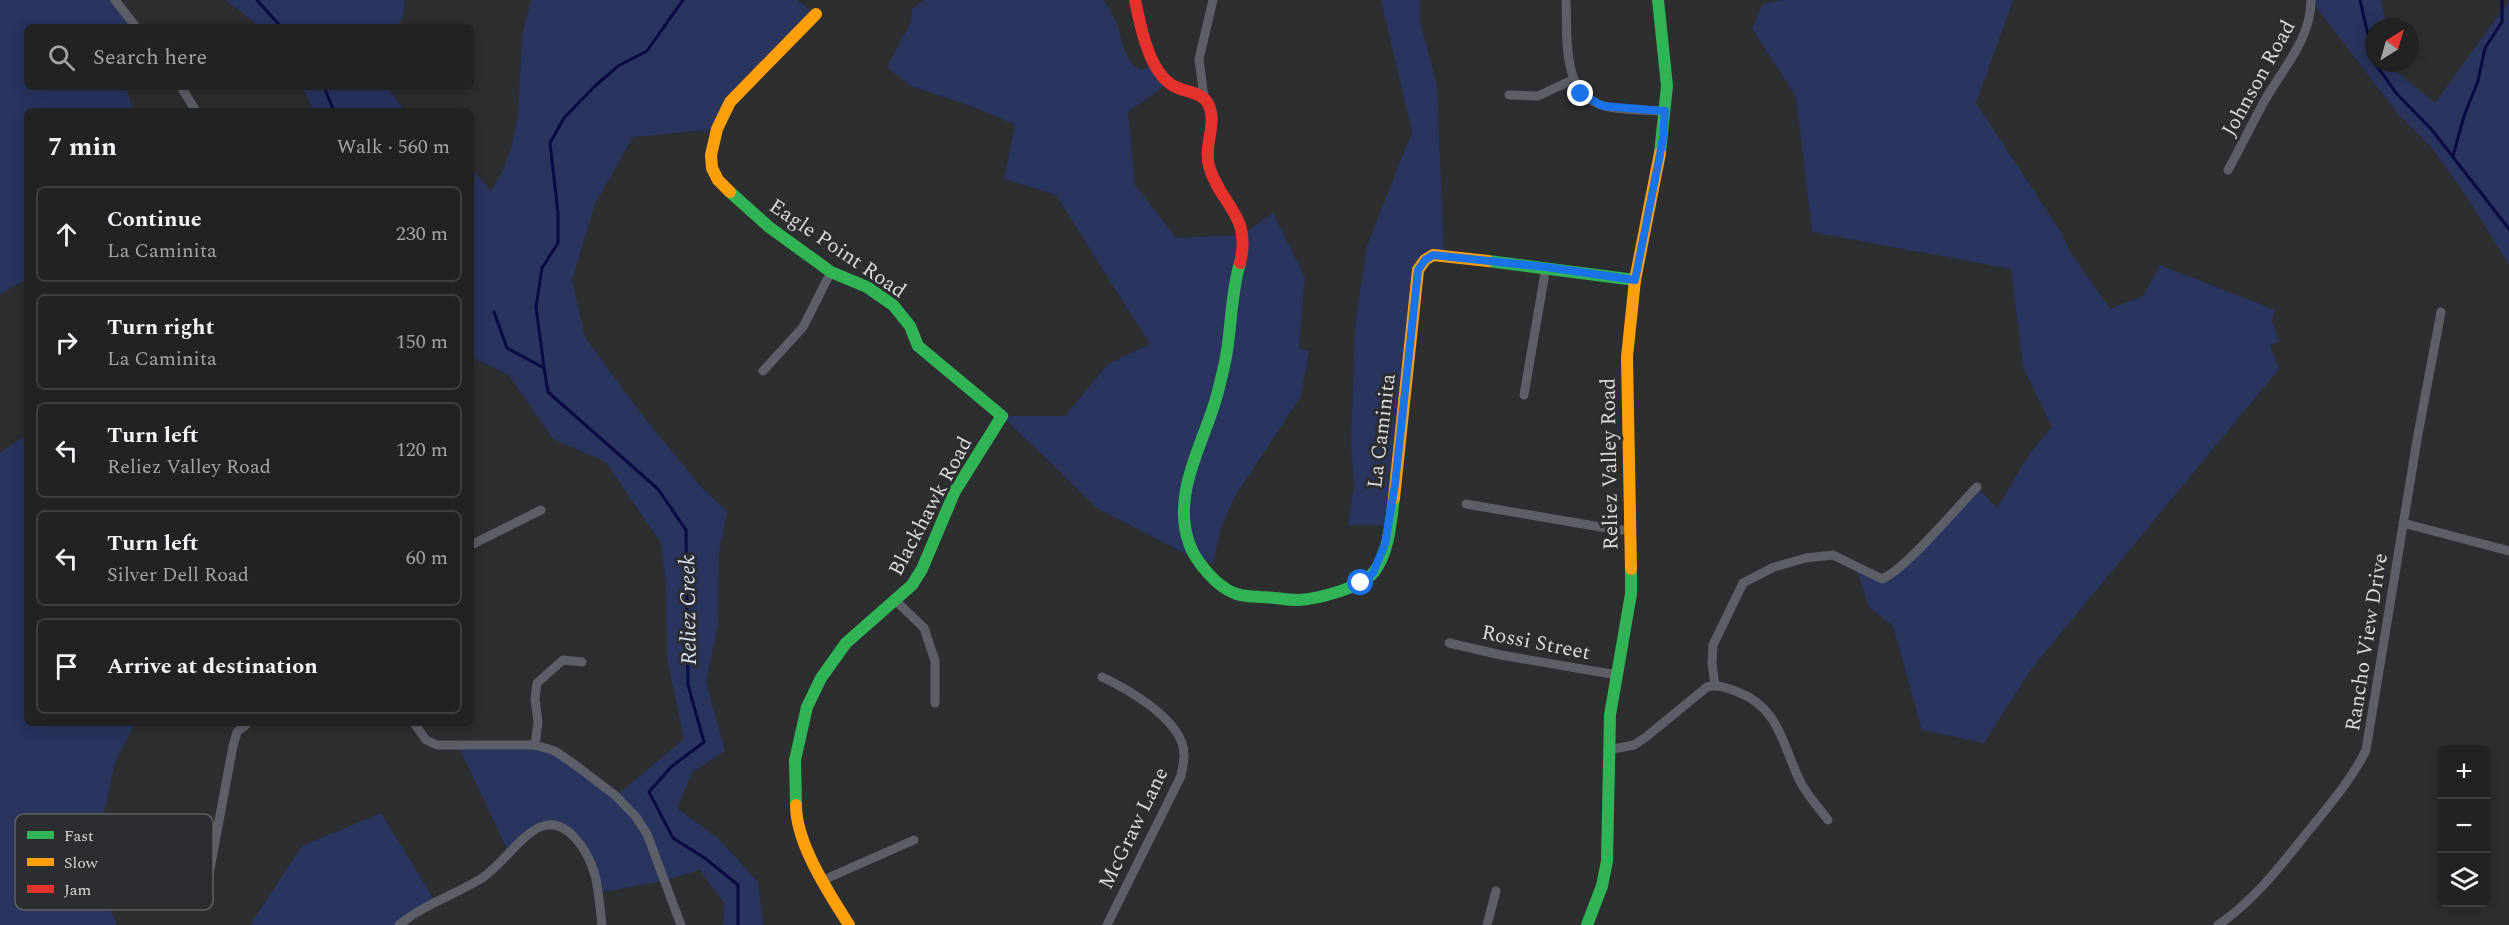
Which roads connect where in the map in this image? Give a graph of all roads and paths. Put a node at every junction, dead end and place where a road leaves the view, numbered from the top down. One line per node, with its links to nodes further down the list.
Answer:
1 (116, 0): 8 (street)
2 (1135, 0): 12 (street)
3 (1213, 0): 12 (street)
4 (1566, 0): 9 (street)
5 (1658, 0): 14 (street, Reliez Valley Road)
6 (2311, 0): 15 (street, Johnson Road)
7 (816, 14): 17 (street, Eagle Point Road)
8 (134, 24)
9 (1572, 80): 11 (street); 14 (street)
10 (183, 90): 13 (street)
11 (1509, 95)
12 (1204, 98): 16 (street, La Caminita)
13 (194, 108)
14 (1665, 111): 18 (street, Reliez Valley Road)
15 (2228, 170)
16 (1546, 267): 18 (street, La Caminita); 21 (street)
17 (831, 272): 20 (street); 22 (street, Eagle Point Road)
18 (1635, 280): 27 (street, Reliez Valley Road)
19 (2441, 312): 26 (street, Rancho View Drive)
20 (763, 371)
21 (1524, 395)
22 (1002, 416): 30 (street, Blackhawk Road)
23 (1977, 487): 35 (street)
24 (1466, 504): 27 (street)
25 (541, 510): 28 (street)
26 (2403, 523): 29 (street); 53 (street, Rancho View Drive)
27 (1631, 530): 33 (street, Reliez Valley Road)
28 (474, 544)
29 (2509, 551)
30 (896, 601): 36 (street); 44 (street, Blackhawk Road)
31 (1449, 643): 33 (street, Rossi Street)
32 (582, 662): 39 (street)
33 (1617, 675): 40 (street, Reliez Valley Road)
34 (1102, 677): 50 (street, McGraw Lane)
35 (1715, 685): 40 (street); 41 (street)
36 (935, 704)
37 (244, 726): 43 (street)
38 (416, 726): 39 (street)
39 (535, 745): 48 (street)
40 (1608, 750): 52 (street, Reliez Valley Road)
41 (1828, 820)
42 (914, 840): 44 (street)
43 (213, 853)
44 (821, 881): 49 (street, Blackhawk Road)
45 (1496, 891): 51 (street)
46 (399, 925): 47 (street)
47 (602, 925)
48 (681, 925)
49 (849, 925)
50 (1107, 925)
51 (1487, 925)
52 (1587, 925)
53 (2218, 925)

